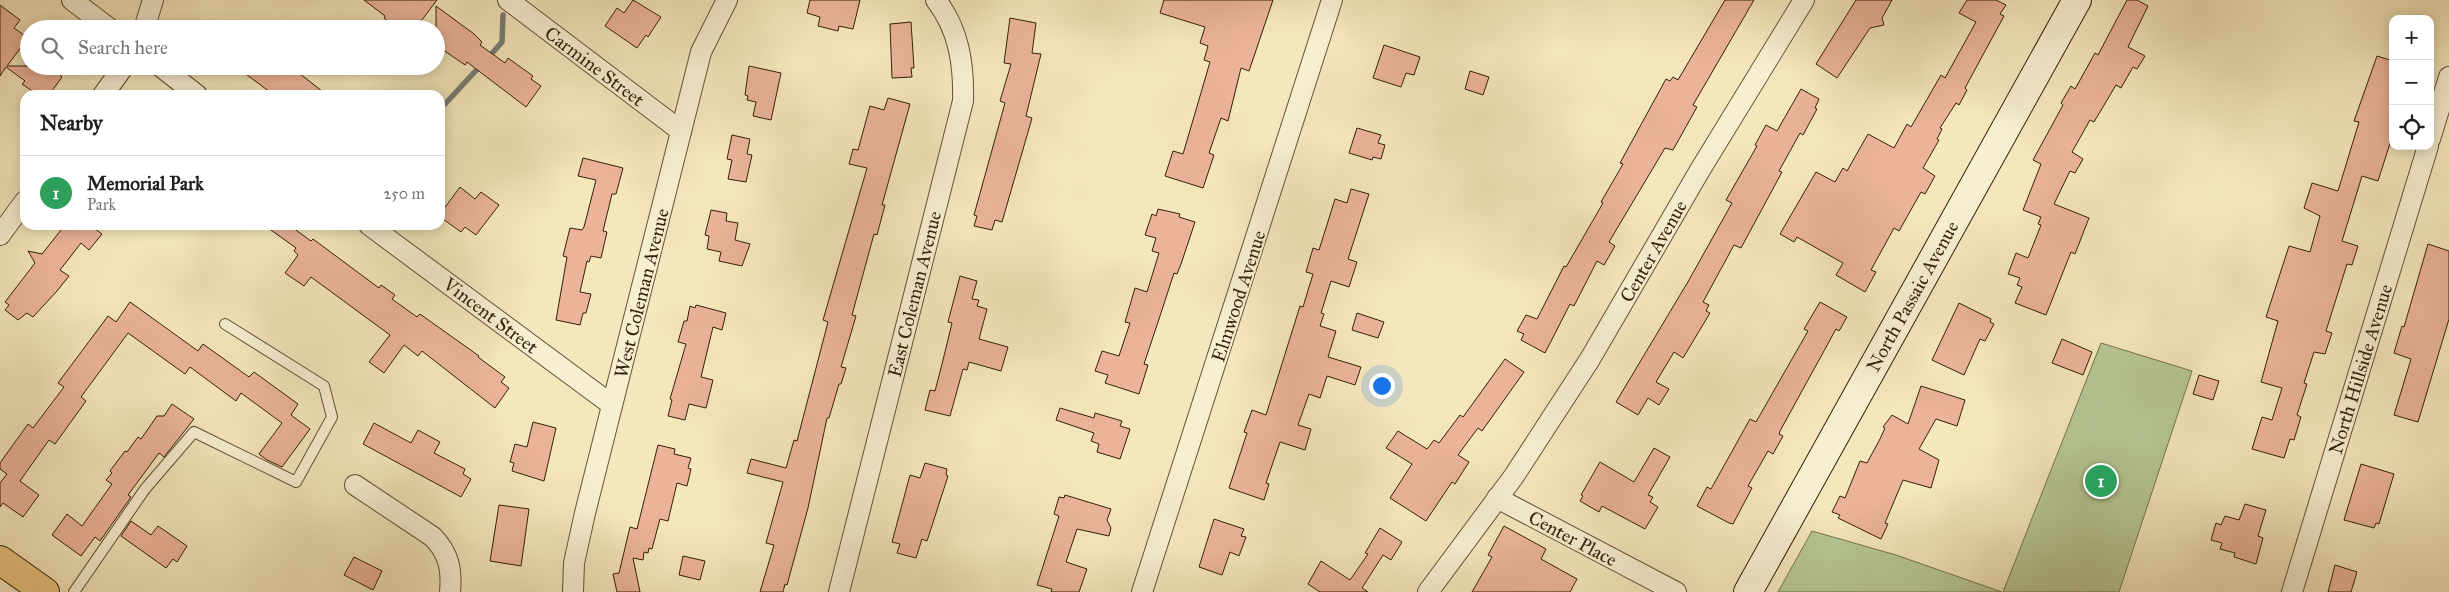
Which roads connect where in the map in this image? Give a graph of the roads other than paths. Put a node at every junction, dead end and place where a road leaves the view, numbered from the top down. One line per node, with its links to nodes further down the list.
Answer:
1 (72, 0): 9 (street)
2 (153, 0): 10 (street)
3 (508, 0): 17 (street, Carmine Street)
4 (727, 0): 17 (street, West Coleman Avenue)
5 (936, 0): 31 (street, East Coleman Avenue)
6 (1332, 0): 32 (street, Elmwood Avenue)
7 (1804, 0): 25 (street, Center Avenue)
8 (2077, 0): 35 (main road, North Passaic Avenue)
9 (98, 20)
10 (147, 20)
11 (117, 75): 14 (street)
12 (171, 75): 15 (street)
13 (2449, 78): 16 (street)
14 (107, 90)
15 (191, 90)
16 (2434, 126)
17 (681, 131): 23 (street, West Coleman Avenue)
18 (2427, 150): 36 (street, North Hillside Avenue)
19 (20, 208): 21 (street)
20 (376, 230): 23 (street, Vincent Street)
21 (0, 235)
22 (225, 324): 28 (lane)
23 (612, 405): 30 (street, West Coleman Avenue)
24 (355, 485): 29 (street)
25 (1497, 498): 33 (street, Center Avenue); 34 (street, Center Place)
26 (0, 560): 27 (main road)
27 (42, 591)
28 (74, 592)
29 (450, 592)
30 (573, 592)
31 (839, 592)
32 (1142, 592)
33 (1428, 592)
34 (1676, 592)
35 (1748, 592)
36 (2292, 592)

